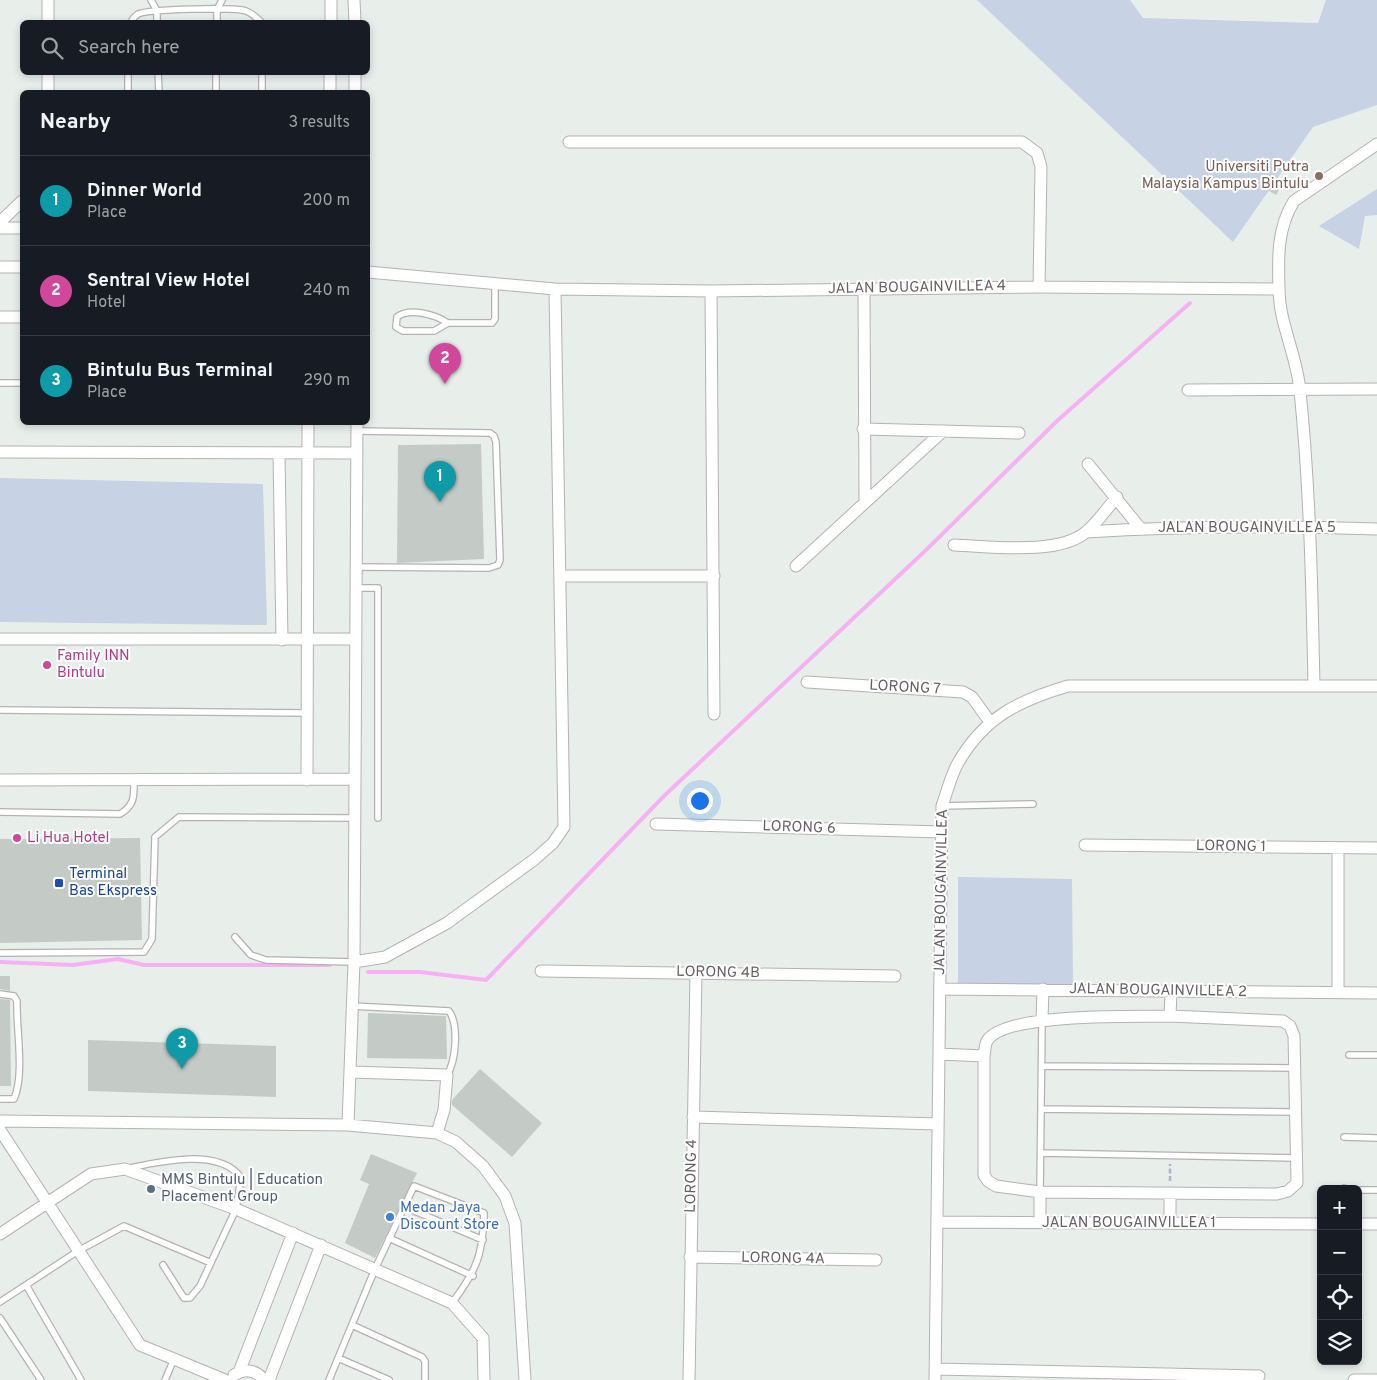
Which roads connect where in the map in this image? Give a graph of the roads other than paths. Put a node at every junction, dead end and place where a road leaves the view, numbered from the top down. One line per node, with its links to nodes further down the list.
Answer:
1 (48, 0): 8 (street)
2 (150, 0): 7 (lane)
3 (222, 0): 6 (lane)
4 (331, 0): 13 (street)
5 (354, 0): 14 (street)
6 (217, 10): 7 (lane); 11 (lane); 12 (lane)
7 (156, 11): 9 (lane); 10 (lane)
8 (48, 20)
9 (132, 20)
10 (157, 20)
11 (217, 20)
12 (259, 20)
13 (331, 20)
14 (355, 20)
15 (48, 75): 22 (street)
16 (128, 75): 23 (lane)
17 (158, 75): 24 (lane)
18 (216, 75): 25 (lane)
19 (262, 75): 26 (lane)
20 (330, 75): 27 (street)
21 (355, 75): 28 (street)
22 (48, 90)
23 (128, 90)
24 (159, 90)
25 (216, 90)
26 (262, 90)
27 (330, 90)
28 (356, 90)
29 (568, 142): 39 (street)
30 (1377, 144): 42 (street)
31 (20, 203): 32 (street)
32 (0, 222)
33 (0, 228): 34 (street)
34 (20, 228)
35 (0, 267): 36 (street)
36 (20, 267)
37 (370, 272): 38 (street, JALAN BOUGAINVILLEA 4)
38 (495, 283): 40 (street, JALAN BOUGAINVILLEA 4); 46 (lane)
39 (1039, 287): 41 (street, JALAN BOUGAINVILLEA 4); 42 (street, JALAN BOUGAINVILLEA 4)
40 (555, 289): 43 (street, JALAN BOUGAINVILLEA 4); 71 (street)
41 (864, 289): 43 (street, JALAN BOUGAINVILLEA 4); 54 (street)
42 (1278, 289): 51 (street)
43 (711, 291): 72 (street)
44 (0, 317): 45 (street)
45 (20, 317)
46 (448, 323): 46 (lane)
47 (0, 383): 48 (lane)
48 (20, 383)
49 (1377, 389): 51 (street)
50 (1188, 390): 51 (street)
51 (1300, 390): 64 (street)
52 (308, 425): 59 (street)
53 (357, 427): 60 (street); 70 (lane)
54 (863, 429): 55 (street); 63 (street)
55 (943, 431): 56 (street); 63 (street)
56 (1019, 433)
57 (0, 452): 58 (street)
58 (278, 453): 59 (street); 76 (street)
59 (308, 453): 60 (street); 77 (street)
60 (357, 453): 70 (street)
61 (1088, 464): 62 (street, JALAN BOUGAINVILLEA 5)
62 (1116, 496): 65 (street, JALAN BOUGAINVILLEA 5); 67 (street)
63 (865, 500): 69 (street)
64 (1310, 527): 65 (street, JALAN BOUGAINVILLEA 5); 66 (street, JALAN BOUGAINVILLEA 5); 79 (street)
65 (1141, 529): 67 (street)
66 (1377, 529)
67 (1086, 532): 68 (street)
68 (954, 545)
69 (796, 566)
70 (356, 567): 73 (street)
71 (560, 576): 72 (street); 101 (street)
72 (714, 576): 83 (street)
73 (356, 588): 75 (street); 93 (lane)
74 (0, 639): 76 (street)
75 (356, 639): 77 (street); 85 (street)
76 (282, 640): 77 (street)
77 (307, 640): 82 (street)
78 (807, 682): 84 (street, LORONG 7)
79 (1314, 686): 80 (street, JALAN BOUGAINVILLEA); 84 (street, JALAN BOUGAINVILLEA)
80 (1377, 686)
81 (0, 710): 82 (lane)
82 (307, 713): 88 (street)
83 (714, 714)
84 (990, 722): 90 (street, JALAN BOUGAINVILLEA)
85 (355, 779): 88 (street); 92 (street)
86 (0, 780): 87 (street)
87 (134, 780): 88 (street); 91 (lane)
88 (307, 780)
89 (1033, 804): 90 (lane)
90 (942, 806): 95 (street, JALAN BOUGAINVILLEA)
91 (0, 812)
92 (355, 818): 100 (lane); 101 (street)
93 (378, 818)
94 (656, 824): 95 (street, LORONG 6)
95 (942, 832): 105 (street, JALAN BOUGAINVILLEA)
96 (1085, 845): 97 (street, LORONG 1)
97 (1338, 848): 98 (street, LORONG 1); 108 (street)
98 (1377, 848)
99 (235, 937): 101 (lane)
100 (0, 952)
101 (354, 962): 111 (street)
102 (541, 971): 103 (street, LORONG 4B)
103 (696, 972): 104 (street, LORONG 4B); 125 (street, LORONG 4)
104 (895, 976)
105 (940, 989): 106 (street, JALAN BOUGAINVILLEA 2); 114 (street, JALAN BOUGAINVILLEA)
106 (1043, 989): 107 (street, JALAN BOUGAINVILLEA 2); 113 (street)
107 (1171, 992): 108 (street, JALAN BOUGAINVILLEA 2); 112 (street)
108 (1338, 992): 109 (street, JALAN BOUGAINVILLEA 2)
109 (1377, 993)
110 (0, 994): 122 (lane)
111 (352, 1006): 120 (street); 121 (lane)
112 (1170, 1016): 113 (street); 119 (street)
113 (1042, 1019): 117 (street); 118 (lane)
114 (939, 1054): 117 (street); 127 (street, JALAN BOUGAINVILLEA)
115 (1349, 1055): 116 (lane)
116 (1377, 1055)
117 (984, 1056): 138 (street)
118 (1042, 1066): 119 (lane); 123 (lane)
119 (1294, 1068): 124 (street)
120 (350, 1072): 121 (street); 128 (street)
121 (447, 1075): 130 (street)
122 (0, 1099)
123 (1041, 1109): 124 (lane); 133 (lane)
124 (1295, 1112): 134 (street)
125 (693, 1116): 127 (street); 155 (street, LORONG 4)
126 (0, 1120): 128 (street)
127 (938, 1124): 143 (street, JALAN BOUGAINVILLEA)
128 (348, 1125): 130 (street)
129 (0, 1130): 140 (street)
130 (437, 1133): 182 (street)
131 (1344, 1137): 132 (lane)
132 (1377, 1138)
133 (1041, 1154): 134 (lane); 138 (lane)
134 (1296, 1158): 139 (street)
135 (125, 1170): 140 (street); 142 (street); 142 (lane)
136 (1362, 1190): 137 (lane)
137 (1377, 1190)
138 (1040, 1192): 139 (street); 144 (street)
139 (1170, 1193): 145 (street)
140 (47, 1203): 150 (street); 154 (street)
141 (405, 1207): 151 (lane); 152 (lane); 152 (lane)
142 (236, 1209): 149 (street); 157 (lane)
143 (937, 1222): 144 (street, JALAN BOUGAINVILLEA 1); 169 (street, JALAN BOUGAINVILLEA)
144 (1040, 1222): 145 (street, JALAN BOUGAINVILLEA 1)
145 (1170, 1223): 146 (street, JALAN BOUGAINVILLEA 1)
146 (1317, 1224)
147 (1362, 1224): 148 (street)
148 (1377, 1224)
149 (293, 1233): 153 (street); 168 (street)
150 (0, 1234)
151 (389, 1238): 159 (lane); 160 (lane)
152 (483, 1240): 160 (lane)
153 (321, 1245): 159 (street); 177 (street)
154 (78, 1251): 157 (lane); 161 (lane); 167 (street)
155 (690, 1257): 156 (street, LORONG 4A); 183 (street, LORONG 4)
156 (876, 1260)
157 (211, 1263): 158 (lane)
158 (163, 1265)
159 (375, 1269): 163 (street); 165 (lane)
160 (472, 1276): 163 (lane)
161 (26, 1285): 162 (lane); 172 (lane)
162 (0, 1302)
163 (452, 1303): 181 (street)
164 (0, 1318): 171 (lane)
165 (352, 1325): 166 (lane); 180 (lane)
166 (338, 1358): 178 (lane); 179 (lane)
167 (174, 1359): 173 (lane); 174 (street)
168 (239, 1372): 175 (street); 176 (street)
169 (935, 1374): 170 (street)
170 (1259, 1376)
171 (41, 1380)
172 (81, 1380)
173 (165, 1380)
174 (225, 1380)
175 (230, 1380)
176 (264, 1380)
177 (269, 1380)
178 (329, 1380)
179 (389, 1380)
180 (424, 1380)
181 (484, 1380)
182 (525, 1380)
183 (688, 1380)
184 (1354, 1380): 185 (street)
185 (1377, 1380)

